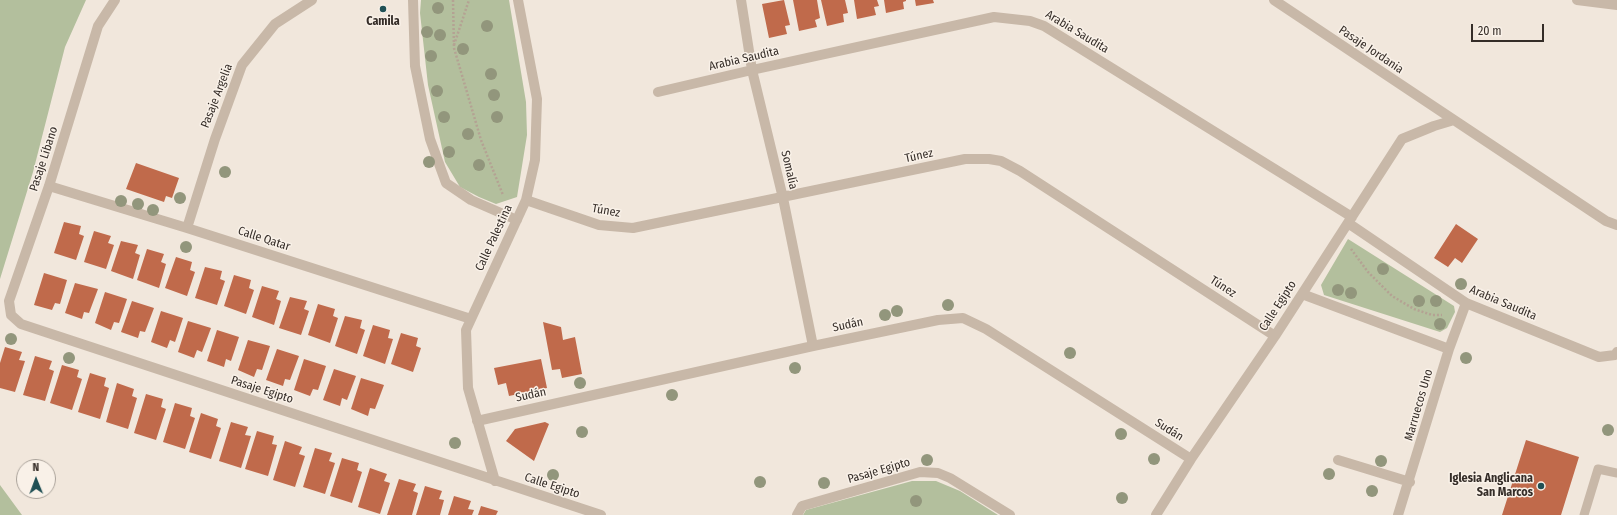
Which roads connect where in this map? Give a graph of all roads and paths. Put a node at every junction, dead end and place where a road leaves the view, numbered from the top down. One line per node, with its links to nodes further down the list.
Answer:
1 (115, 0): 15 (street, Pasaje Líbano)
2 (312, 0): 22 (street, Pasaje Argelia)
3 (413, 0): 19 (street)
4 (453, 0): 11 (path)
5 (469, 0): 11 (path)
6 (518, 0): 18 (street, Calle Palestina)
7 (741, 0): 12 (street, Somalía)
8 (1274, 0): 14 (street, Pasaje Jordania)
9 (1577, 0): 10 (street)
10 (1617, 5)
11 (454, 48): 17 (path)
12 (752, 70): 13 (street, Arabia Saudita); 16 (street, Somalía); 20 (street, Arabia Saudita)
13 (658, 92)
14 (1454, 120): 20 (street, Calle Egipto); 21 (street, Pasaje Jordania)
15 (49, 186): 22 (street, Calle Qatar); 27 (street, Pasaje Líbano)
16 (782, 198): 18 (street, Túnez); 28 (street, Túnez); 29 (street, Somalía)
17 (505, 199)
18 (526, 200): 19 (street, Calle Palestina)
19 (517, 220): 26 (street, Calle Palestina)
20 (1350, 220): 24 (street, Calle Egipto); 25 (street, Arabia Saudita)
21 (1617, 225)
22 (186, 228): 26 (street, Calle Qatar)
23 (1351, 249): 25 (path)
24 (1302, 294): 28 (street, Calle Egipto); 30 (street)
25 (1466, 304): 30 (street, Marruecos Uno); 31 (street, Arabia Saudita)
26 (471, 319): 32 (street, Calle Palestina)
27 (21, 324): 36 (street, Pasaje Egipto)
28 (1275, 336): 33 (street, Calle Egipto)
29 (813, 346): 32 (street, Sudán); 33 (street, Sudán)
30 (1449, 349): 37 (street, Marruecos Uno)
31 (1617, 352)
32 (477, 421): 36 (street, Calle Palestina)
33 (1191, 459): 41 (street, Calle Egipto)
34 (1338, 460): 37 (street)
35 (1617, 473): 43 (lane)
36 (495, 481): 38 (street, Calle Egipto)
37 (1410, 482): 42 (street, Marruecos Uno)
38 (601, 515)
39 (797, 515): 40 (street, Pasaje Egipto)
40 (1010, 515)
41 (1156, 515)
42 (1398, 515)
43 (1584, 515)

